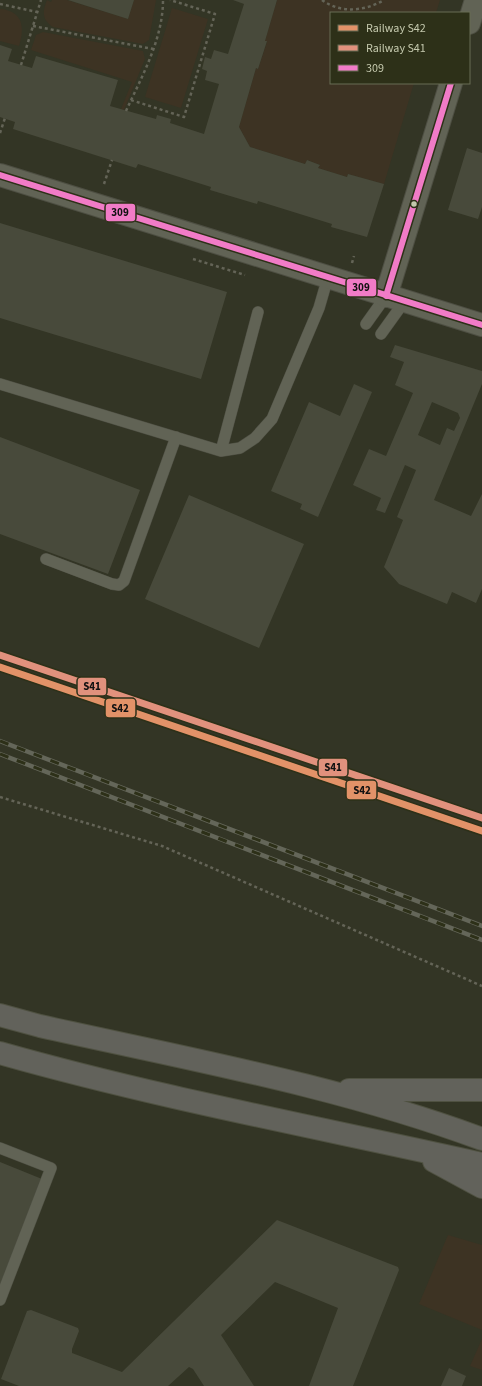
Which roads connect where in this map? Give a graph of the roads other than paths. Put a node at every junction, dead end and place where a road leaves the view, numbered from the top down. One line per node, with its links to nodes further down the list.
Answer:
1 (476, 0): 2 (street)
2 (470, 20)
3 (451, 84): 6 (street)
4 (0, 175): 5 (street)
5 (328, 277): 6 (street); 13 (lane)
6 (395, 299): 8 (lane); 9 (street); 10 (lane)
7 (258, 312): 13 (lane)
8 (366, 324)
9 (482, 325)
10 (381, 334)
11 (0, 384): 12 (lane)
12 (176, 437): 13 (lane); 14 (lane)
13 (221, 451)
14 (46, 559)
15 (0, 1015): 18 (highway)
16 (0, 1053): 21 (highway)
17 (482, 1090): 18 (highway)
18 (326, 1091): 19 (highway)
19 (482, 1139)
20 (0, 1148): 24 (lane)
21 (412, 1148): 22 (highway); 23 (highway)
22 (482, 1164)
23 (482, 1187)
24 (0, 1300)

